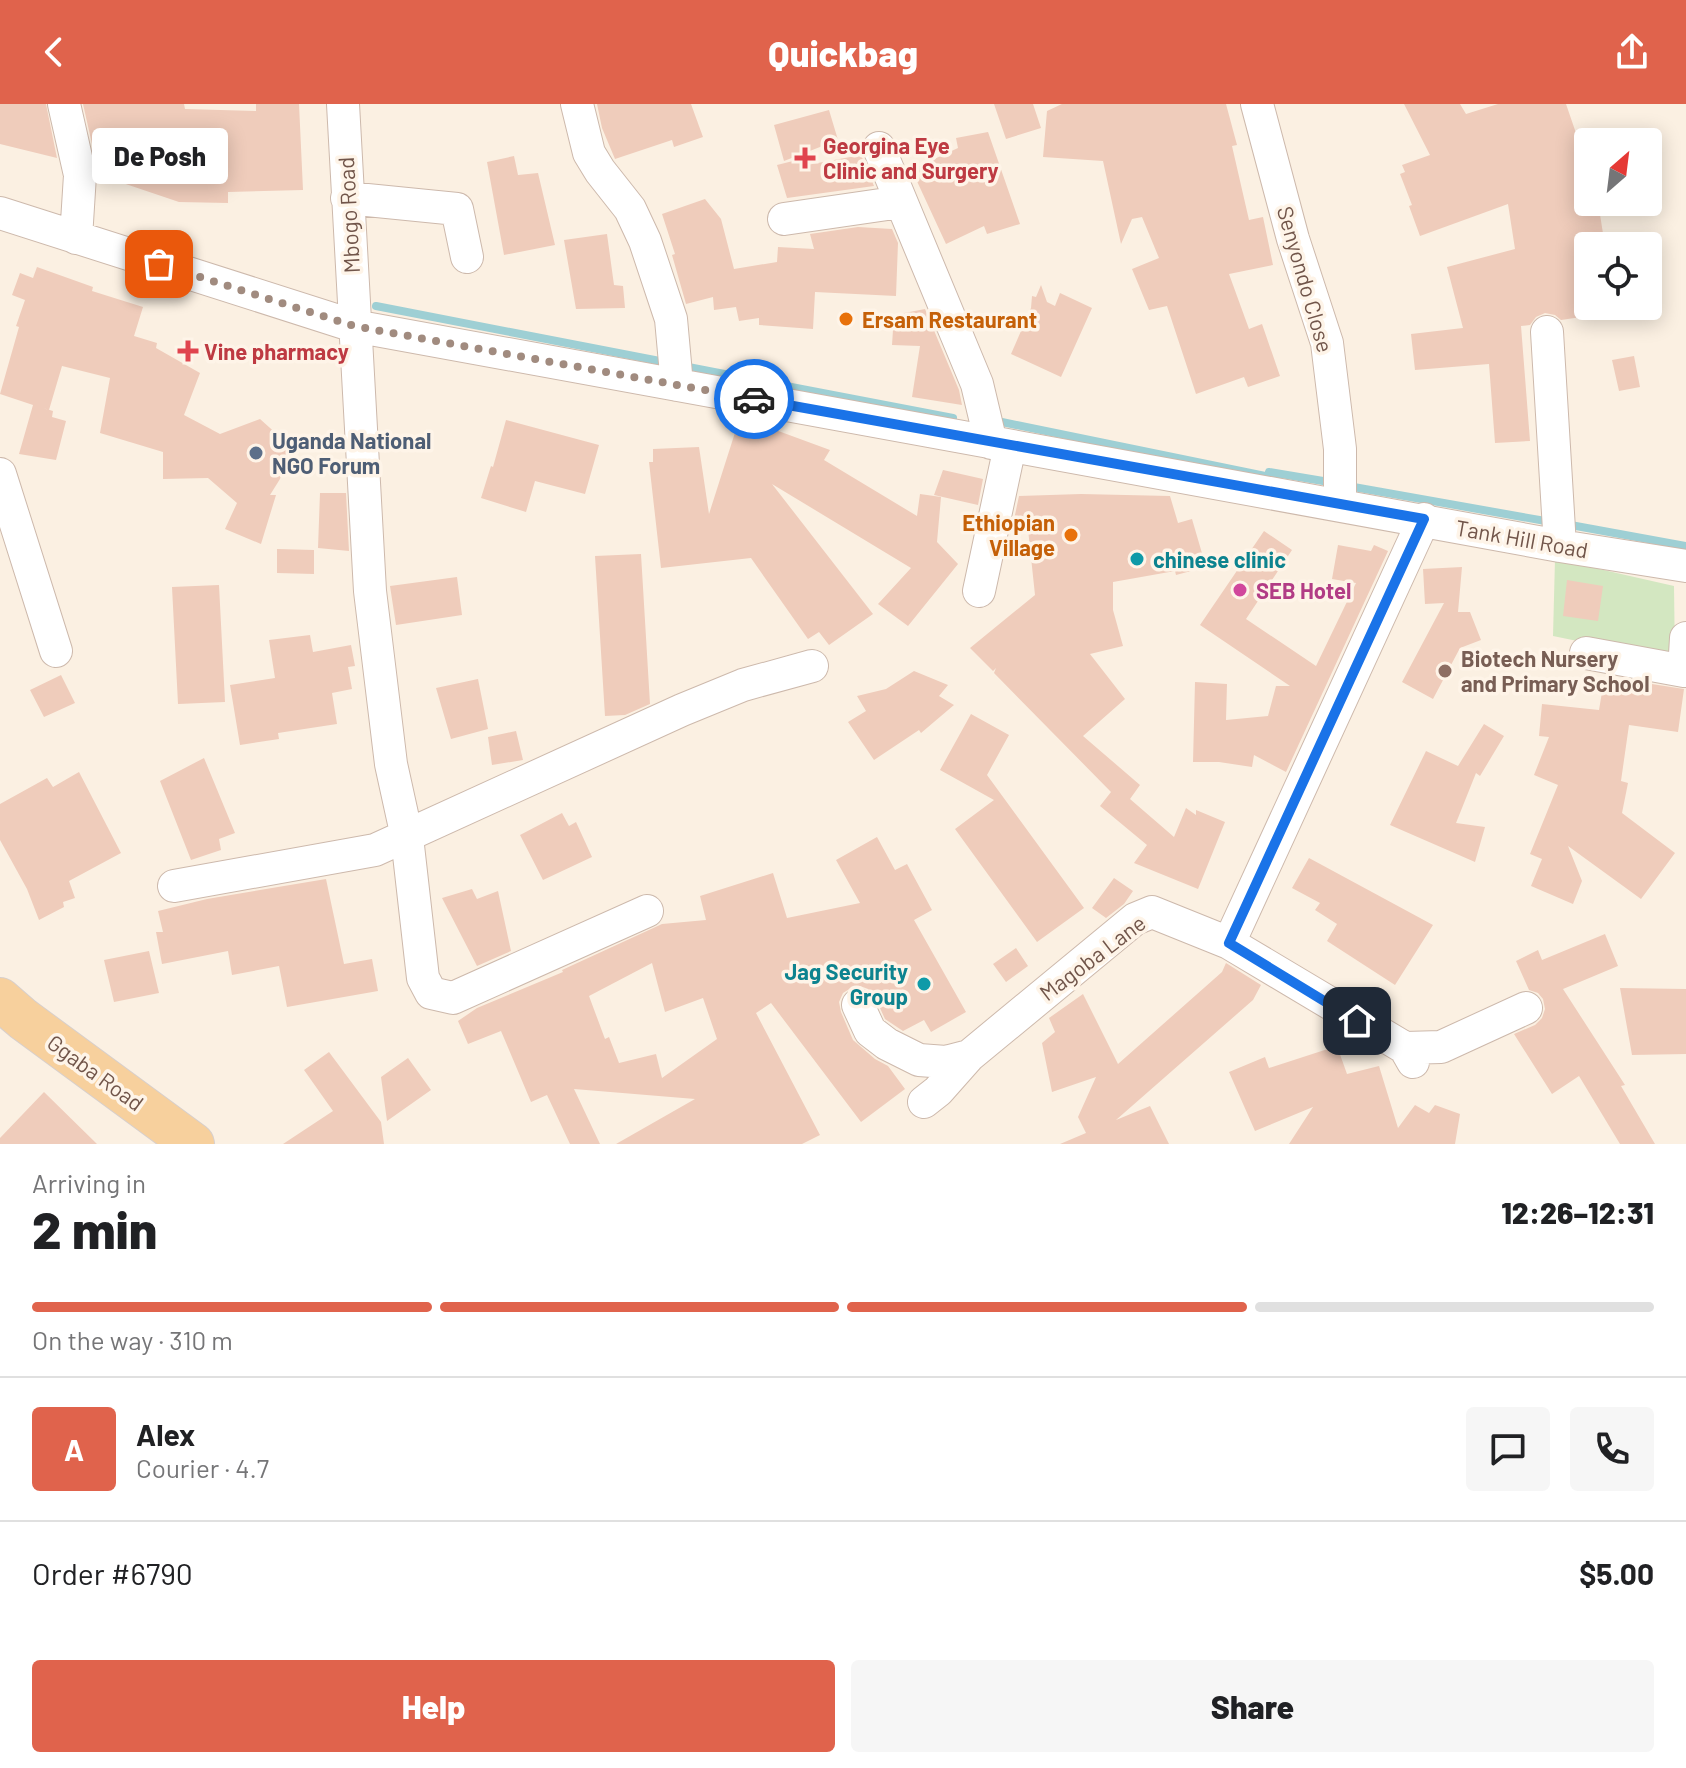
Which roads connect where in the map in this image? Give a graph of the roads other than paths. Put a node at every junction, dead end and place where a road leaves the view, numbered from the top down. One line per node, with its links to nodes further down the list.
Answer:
1 (64, 104): 10 (street)
2 (343, 104): 6 (street, Mbogo Road)
3 (577, 104): 14 (street)
4 (1257, 104): 17 (street, Senyondo Close)
5 (879, 148): 7 (street)
6 (347, 198): 11 (street); 12 (street, Mbogo Road)
7 (901, 202): 9 (street); 15 (street)
8 (0, 213): 10 (street, Tank Hill Road)
9 (784, 219)
10 (76, 238): 12 (street, Tank Hill Road)
11 (467, 257)
12 (354, 326): 14 (street, Tank Hill Road); 26 (street, Mbogo Road)
13 (1547, 332): 19 (street)
14 (677, 385): 15 (street, Tank Hill Road)
15 (1001, 444): 17 (street, Tank Hill Road); 21 (street)
16 (0, 474): 23 (street)
17 (1340, 505): 18 (street, Tank Hill Road)
18 (1424, 519): 19 (street, Tank Hill Road); 29 (street)
19 (1560, 546): 20 (street, Tank Hill Road)
20 (1686, 566)
21 (979, 591)
22 (1686, 638): 24 (street)
23 (56, 651)
24 (1586, 653)
25 (812, 666): 26 (street)
26 (407, 837): 27 (street); 28 (street, Mbogo Road)
27 (174, 886)
28 (647, 911)
29 (1229, 943): 31 (street, Magoba Lane); 33 (street, Magoba Lane)
30 (858, 1005): 33 (street)
31 (1526, 1008)
32 (8, 1017): 35 (main road, Ggaba Road)
33 (969, 1056): 34 (street, Magoba Lane)
34 (924, 1102)
35 (193, 1144)

